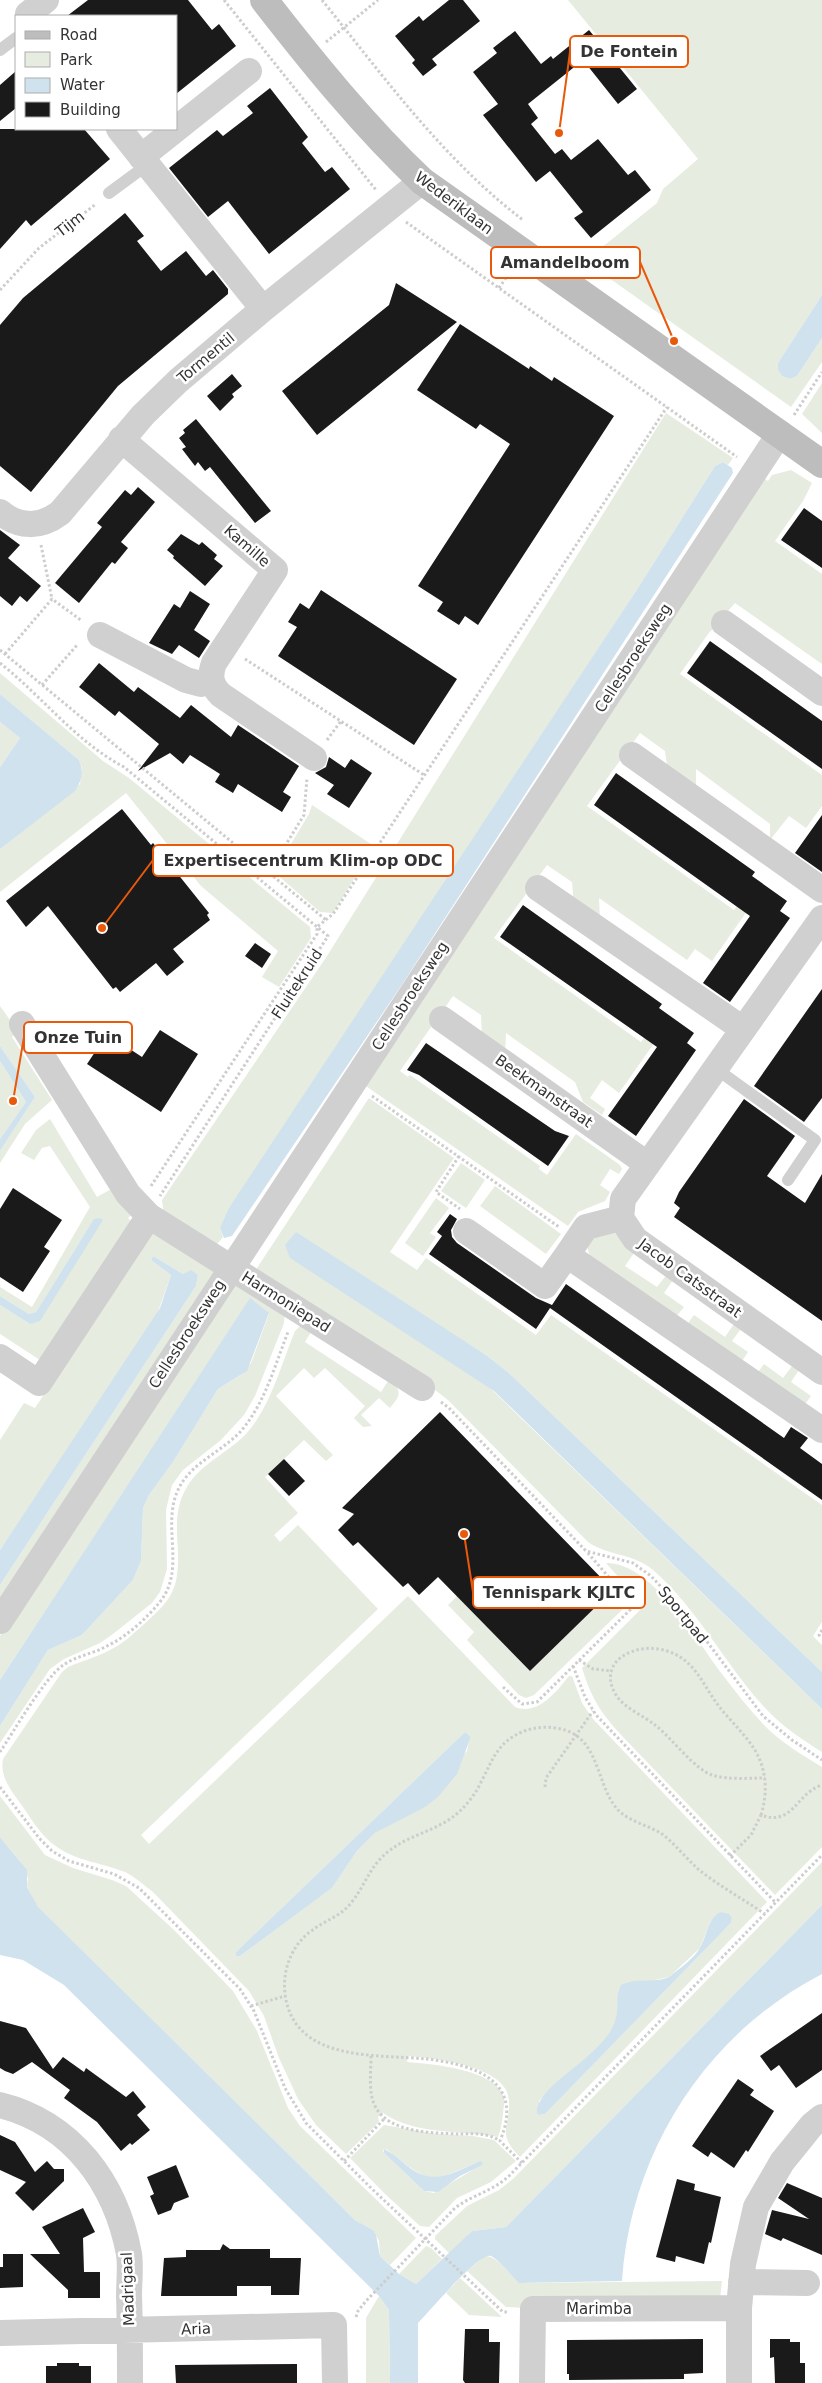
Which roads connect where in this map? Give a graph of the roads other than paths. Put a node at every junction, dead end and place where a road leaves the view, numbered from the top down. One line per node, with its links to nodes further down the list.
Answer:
1 (46, 0): 3 (street)
2 (264, 0): 9 (street, Wederiklaan)
3 (29, 15)
4 (15, 39): 5 (lane)
5 (0, 50)
6 (249, 71): 8 (street)
7 (120, 130): 8 (street)
8 (144, 161): 10 (lane); 11 (street)
9 (422, 181): 11 (street, Tormentil); 12 (street, Wederiklaan)
10 (109, 193)
11 (263, 309): 13 (street, Tormentil)
12 (787, 419): 14 (street, Wederiklaan); 35 (street, Cellesbroeksweg)
13 (121, 439): 15 (street, Tormentil); 18 (street, Kamille)
14 (822, 464)
15 (0, 512)
16 (724, 623): 19 (street)
17 (96, 632): 18 (street)
18 (211, 680): 21 (street)
19 (822, 693)
20 (632, 755): 23 (street)
21 (314, 758)
22 (538, 888): 27 (street)
23 (822, 890)
24 (822, 918): 27 (street)
25 (442, 1019): 29 (street, Beekmanstraat)
26 (22, 1024): 31 (street, Harmoniepad)
27 (744, 1029): 28 (street)
28 (716, 1068): 29 (street); 30 (lane)
29 (647, 1164): 32 (street)
30 (788, 1180)
31 (144, 1211): 35 (street, Harmoniepad); 36 (street)
32 (621, 1218): 34 (street); 37 (street, Jacob Catsstraat)
33 (466, 1231): 34 (street)
34 (572, 1247): 39 (street)
35 (231, 1267): 38 (street, Harmoniepad); 40 (street, Cellesbroeksweg)
36 (0, 1357)
37 (822, 1372)
38 (422, 1388)
39 (822, 1430)
40 (0, 1621)
41 (0, 2105): 46 (street, Madrigaal)
42 (819, 2126): 43 (street)
43 (741, 2282): 44 (street); 45 (street)
44 (807, 2283)
45 (739, 2308): 50 (street, Marimba); 51 (street)
46 (130, 2331): 47 (street, Aria); 48 (street, Madrigaal); 49 (street, Aria)
47 (0, 2333)
48 (130, 2383)
49 (335, 2383)
50 (532, 2383)
51 (739, 2383)

